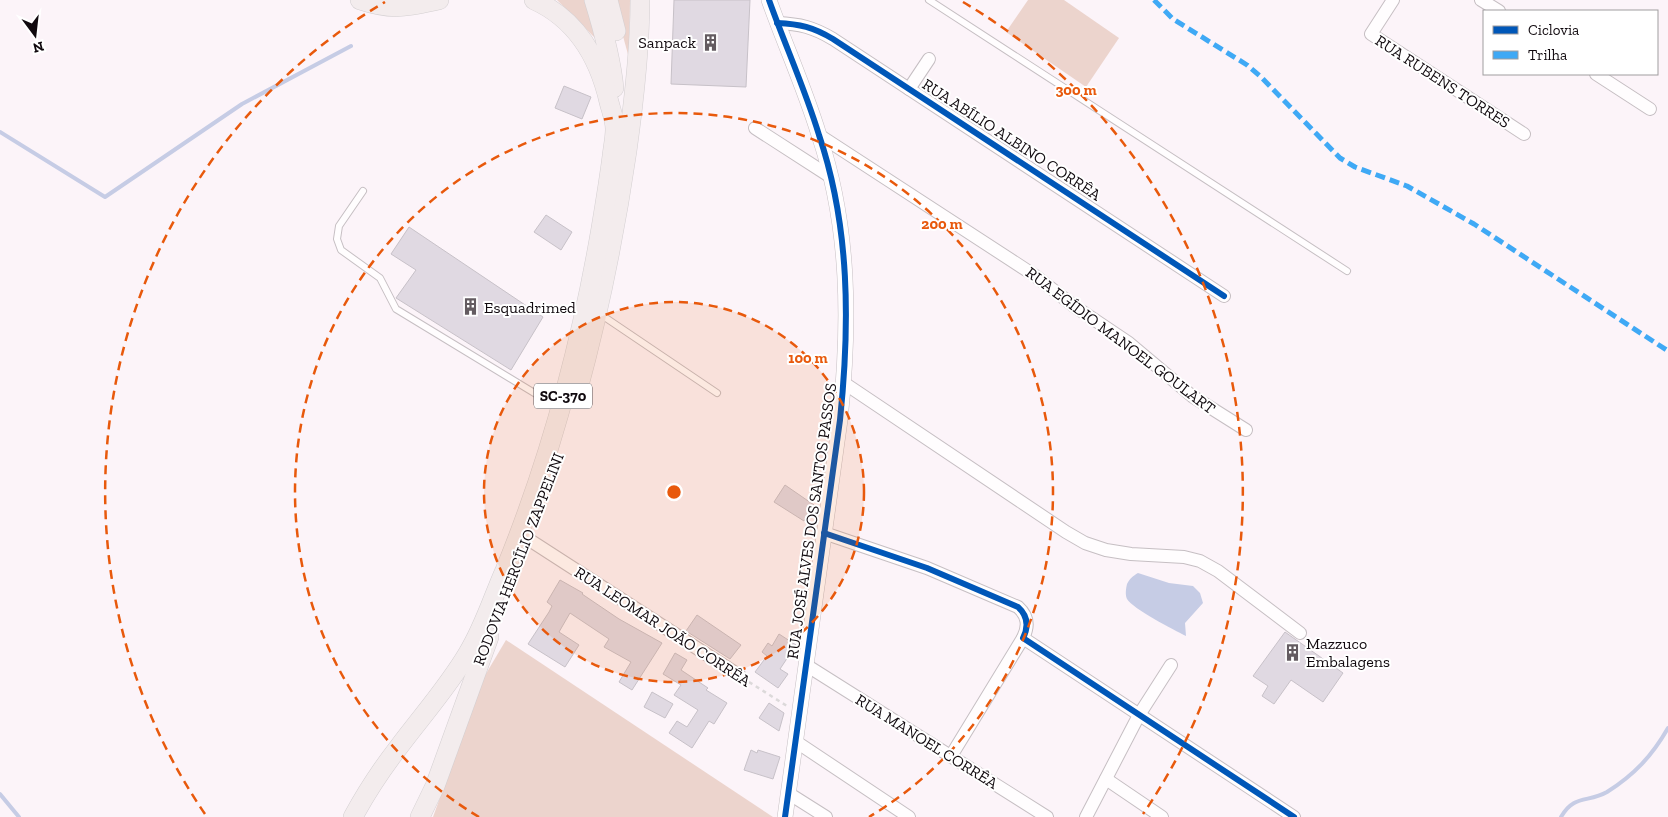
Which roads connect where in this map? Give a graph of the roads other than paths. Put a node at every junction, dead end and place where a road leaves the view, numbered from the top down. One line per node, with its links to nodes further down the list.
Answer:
1 (360, 0): 11 (main road)
2 (439, 0): 11 (main road)
3 (534, 0): 18 (main road, RODOVIA HERCÍLIO ZAPPELINI / SC-370)
4 (594, 0): 18 (main road, SC-370)
5 (608, 0): 18 (main road, SC-370)
6 (640, 0): 18 (main road, RODOVIA HERCÍLIO ZAPPELINI / SC-370)
7 (769, 0): 13 (street, RUA JOSÉ ALVES DOS SANTOS PASSOS)
8 (929, 0): 24 (lane)
9 (1393, 0): 20 (street, RUA RUBENS TORRES)
10 (1481, 0): 12 (street)
11 (417, 3)
12 (1497, 10)
13 (777, 23): 16 (street, RUA ABÍLIO ALBINO CORRÊA); 21 (street, RUA JOSÉ ALVES DOS SANTOS PASSOS)
14 (929, 59): 16 (street)
15 (1598, 75): 17 (street)
16 (909, 88): 25 (street, RUA ABÍLIO ALBINO CORRÊA)
17 (1650, 109)
18 (623, 123): 26 (main road, RODOVIA HERCÍLIO ZAPPELINI / SC-370); 29 (main road, RODOVIA HERCÍLIO ZAPPELINI / SC-370)
19 (755, 128): 22 (street)
20 (1524, 134)
21 (820, 135): 22 (street, RUA JOSÉ ALVES DOS SANTOS PASSOS); 30 (street, RUA EGÍDIO MANOEL GOULART)
22 (831, 177): 27 (street, RUA JOSÉ ALVES DOS SANTOS PASSOS)
23 (363, 191): 29 (lane)
24 (1347, 271)
25 (1224, 296)
26 (597, 312): 28 (lane); 32 (main road, RODOVIA HERCÍLIO ZAPPELINI / SC-370)
27 (844, 383): 31 (street, RUA JOSÉ ALVES DOS SANTOS PASSOS); 33 (street)
28 (717, 393)
29 (560, 408): 43 (main road, RODOVIA HERCÍLIO ZAPPELINI / SC-370)
30 (1246, 430)
31 (824, 533): 34 (street); 35 (street, RUA JOSÉ ALVES DOS SANTOS PASSOS)
32 (528, 539): 37 (street, RUA LEOMAR JOÃO CORRÊA); 44 (main road, RODOVIA HERCÍLIO ZAPPELINI / SC-370)
33 (1300, 633)
34 (1023, 638): 38 (street); 40 (street)
35 (806, 665): 39 (street, RUA JOSÉ ALVES DOS SANTOS PASSOS); 40 (street, RUA MANOEL CORRÊA)
36 (1171, 665): 38 (street)
37 (740, 676)
38 (1139, 715): 41 (street); 51 (street)
39 (795, 741): 42 (street, RUA JOSÉ ALVES DOS SANTOS PASSOS); 47 (street)
40 (951, 756): 48 (street, RUA MANOEL CORRÊA)
41 (1106, 779): 49 (street); 50 (street)
42 (788, 793): 45 (street, RUA JOSÉ ALVES DOS SANTOS PASSOS); 46 (street)
43 (353, 817)
44 (420, 817)
45 (785, 817)
46 (826, 817)
47 (909, 817)
48 (1047, 817)
49 (1086, 817)
50 (1162, 817)
51 (1294, 817)

